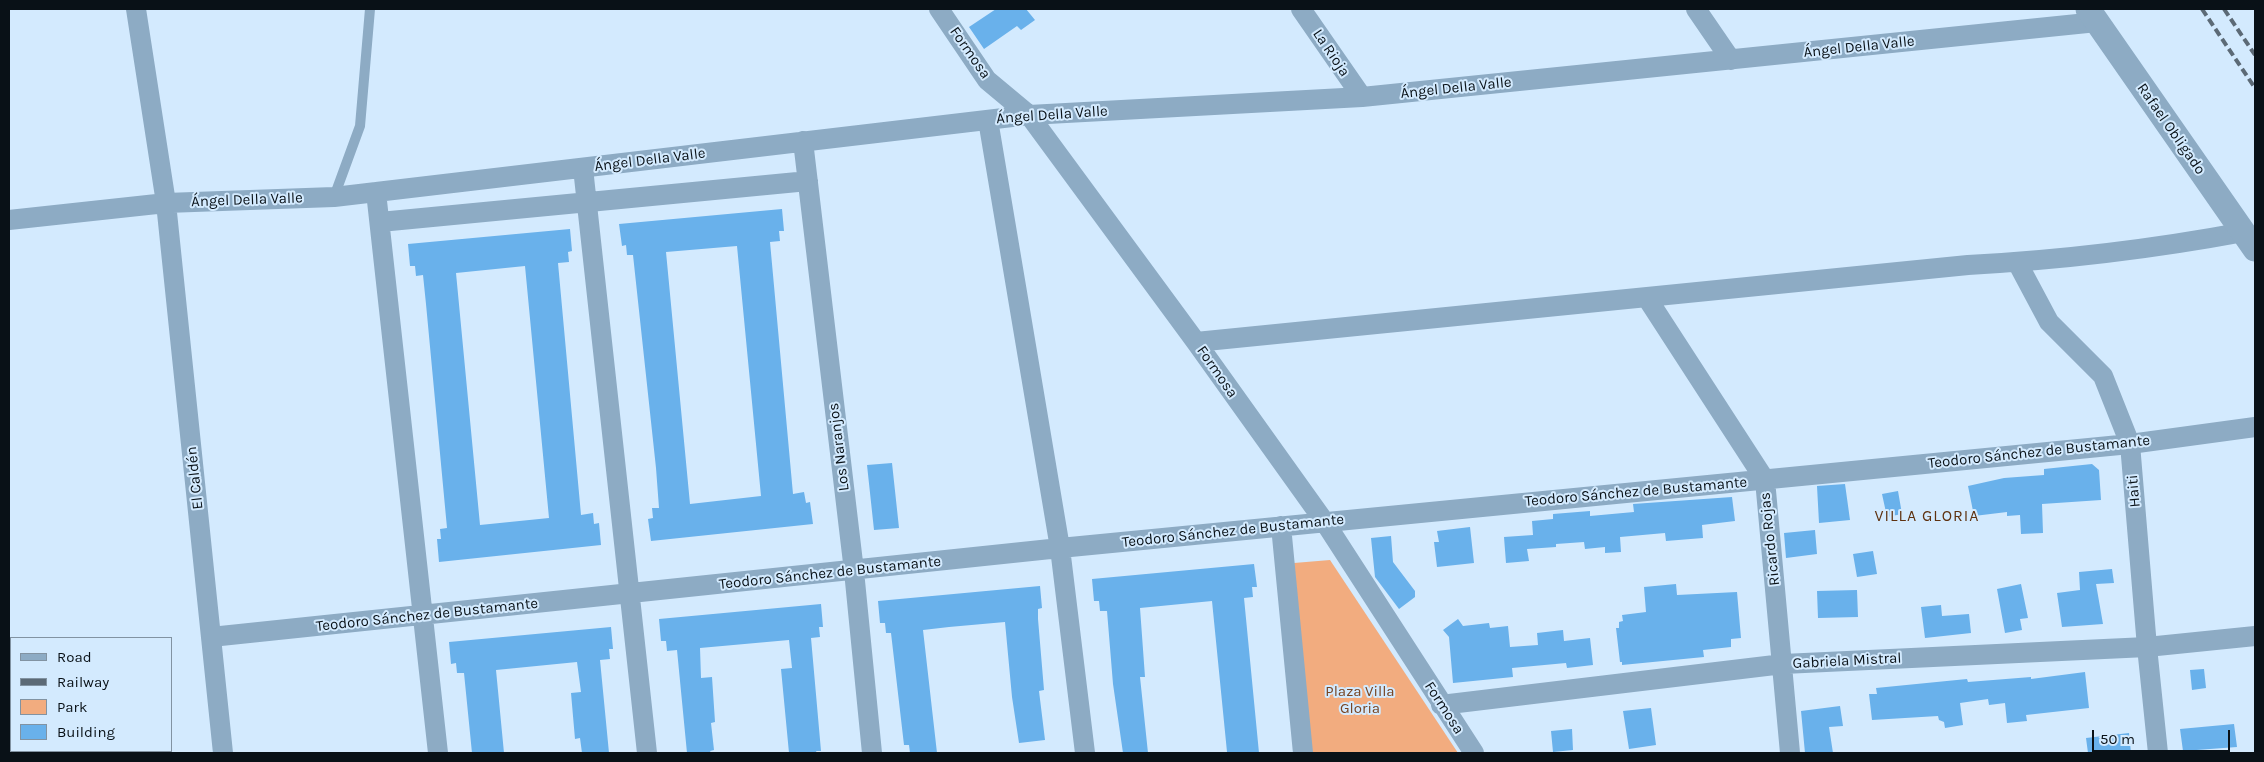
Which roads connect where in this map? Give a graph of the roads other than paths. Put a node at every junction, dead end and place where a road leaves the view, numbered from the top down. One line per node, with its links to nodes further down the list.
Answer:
1 (136, 9): 17 (street, El Caldén)
2 (370, 9): 15 (lane)
3 (939, 9): 9 (street, Formosa)
4 (1301, 9): 8 (street, La Rioja)
5 (1696, 9): 7 (street)
6 (2092, 16): 7 (street, Ángel Della Valle); 20 (street, Rafael Obligado)
7 (1731, 60): 8 (street, Ángel Della Valle)
8 (1362, 97): 9 (street, Ángel Della Valle)
9 (1029, 115): 10 (street, Ángel Della Valle); 23 (street, Formosa)
10 (988, 120): 11 (street, Ángel Della Valle); 29 (street)
11 (803, 142): 12 (street, Ángel Della Valle); 13 (street, Los Naranjos)
12 (582, 168): 14 (street, Ángel Della Valle); 16 (street)
13 (808, 181): 16 (street); 30 (street, Los Naranjos)
14 (376, 192): 15 (street, Ángel Della Valle); 19 (street)
15 (334, 197): 17 (street, Ángel Della Valle)
16 (586, 202): 19 (street); 31 (street)
17 (166, 203): 18 (street, Ángel Della Valle); 34 (street, El Caldén)
18 (9, 220)
19 (380, 222): 32 (street)
20 (2249, 241): 21 (street)
21 (2017, 262): 22 (street); 25 (street, Haiti)
22 (1647, 298): 23 (street); 26 (street, Ricardo Rojas)
23 (1196, 342): 27 (street, Formosa)
24 (2255, 428): 25 (street, Teodoro Sánchez de Bustamante)
25 (2130, 444): 26 (street, Teodoro Sánchez de Bustamante); 35 (street, Haiti)
26 (1765, 480): 27 (street, Teodoro Sánchez de Bustamante); 36 (street, Ricardo Rojas)
27 (1324, 521): 28 (street, Teodoro Sánchez de Bustamante); 37 (street, Formosa)
28 (1281, 526): 29 (street, Teodoro Sánchez de Bustamante); 43 (street)
29 (1060, 548): 30 (street, Teodoro Sánchez de Bustamante); 42 (street)
30 (854, 570): 31 (street, Teodoro Sánchez de Bustamante); 41 (street, Los Naranjos)
31 (629, 594): 32 (street, Teodoro Sánchez de Bustamante); 40 (street)
32 (424, 615): 34 (street, Teodoro Sánchez de Bustamante); 39 (street)
33 (2255, 636): 35 (street, Gabriela Mistral)
34 (211, 637): 38 (street, El Caldén)
35 (2147, 647): 36 (street, Gabriela Mistral); 46 (street, Haiti)
36 (1782, 664): 37 (street, Gabriela Mistral); 45 (street, Ricardo Rojas)
37 (1441, 705): 44 (street, Formosa)
38 (223, 753)
39 (438, 753)
40 (647, 753)
41 (872, 753)
42 (1085, 753)
43 (1303, 753)
44 (1474, 753)
45 (1790, 753)
46 (2158, 753)

